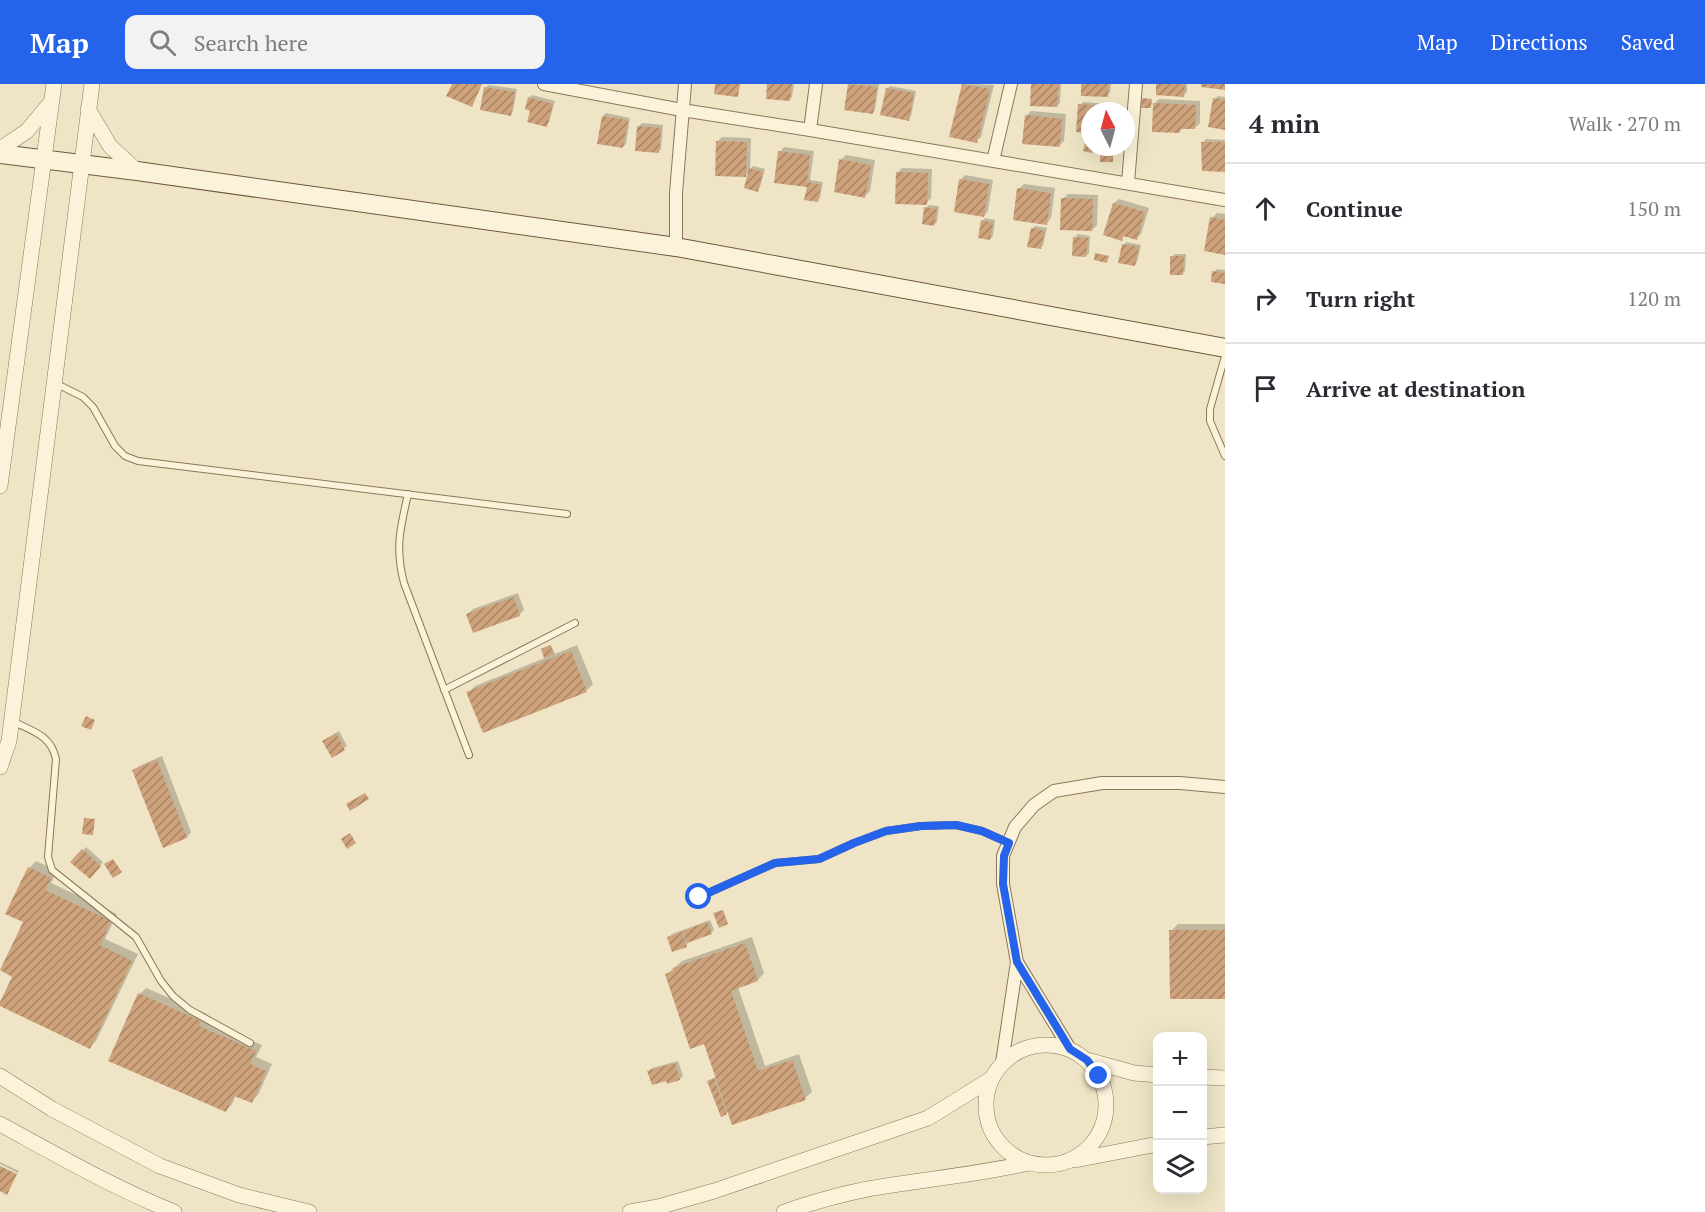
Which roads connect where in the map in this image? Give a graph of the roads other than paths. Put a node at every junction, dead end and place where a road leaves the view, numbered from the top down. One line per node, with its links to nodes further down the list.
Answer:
1 (54, 84): 8 (street)
2 (92, 84): 9 (street)
3 (685, 84): 10 (street)
4 (816, 84): 11 (street)
5 (1011, 84): 15 (street)
6 (1136, 84): 18 (street)
7 (549, 85): 10 (street)
8 (51, 102): 12 (street); 14 (street)
9 (88, 109): 16 (street); 17 (street)
10 (682, 110): 11 (street); 20 (street)
11 (810, 130): 15 (street)
12 (0, 149)
13 (0, 154): 14 (main road)
14 (44, 161): 16 (main road); 25 (street)
15 (993, 161): 18 (street)
16 (83, 166): 17 (main road); 23 (street)
17 (137, 171): 20 (main road)
18 (1128, 183): 19 (street)
19 (1225, 200)
20 (676, 247): 21 (main road)
21 (1225, 348)
22 (1225, 356): 24 (lane)
23 (55, 383): 26 (lane); 30 (street)
24 (1225, 456)
25 (0, 486)
26 (408, 494): 27 (lane); 29 (lane)
27 (567, 514)
28 (576, 623): 29 (lane)
29 (444, 690): 31 (lane)
30 (12, 720): 32 (street); 37 (lane)
31 (469, 755)
32 (0, 767)
33 (1225, 787): 34 (street)
34 (1009, 843): 35 (lane); 36 (street)
35 (699, 897)
36 (1017, 962): 38 (street); 40 (street)
37 (250, 1043)
38 (1070, 1049): 39 (street); 40 (street)
39 (1087, 1060): 41 (street); 50 (street)
40 (1002, 1064): 45 (street)
41 (1153, 1075)
42 (0, 1076): 53 (street)
43 (1207, 1077): 44 (street)
44 (1225, 1077)
45 (991, 1079): 51 (street); 54 (street)
46 (0, 1124): 52 (street)
47 (1225, 1135): 48 (street)
48 (1207, 1137)
49 (1153, 1145): 50 (street)
50 (1069, 1161): 51 (street)
51 (1029, 1163): 55 (street)
52 (174, 1212)
53 (309, 1212)
54 (630, 1212)
55 (784, 1212)

